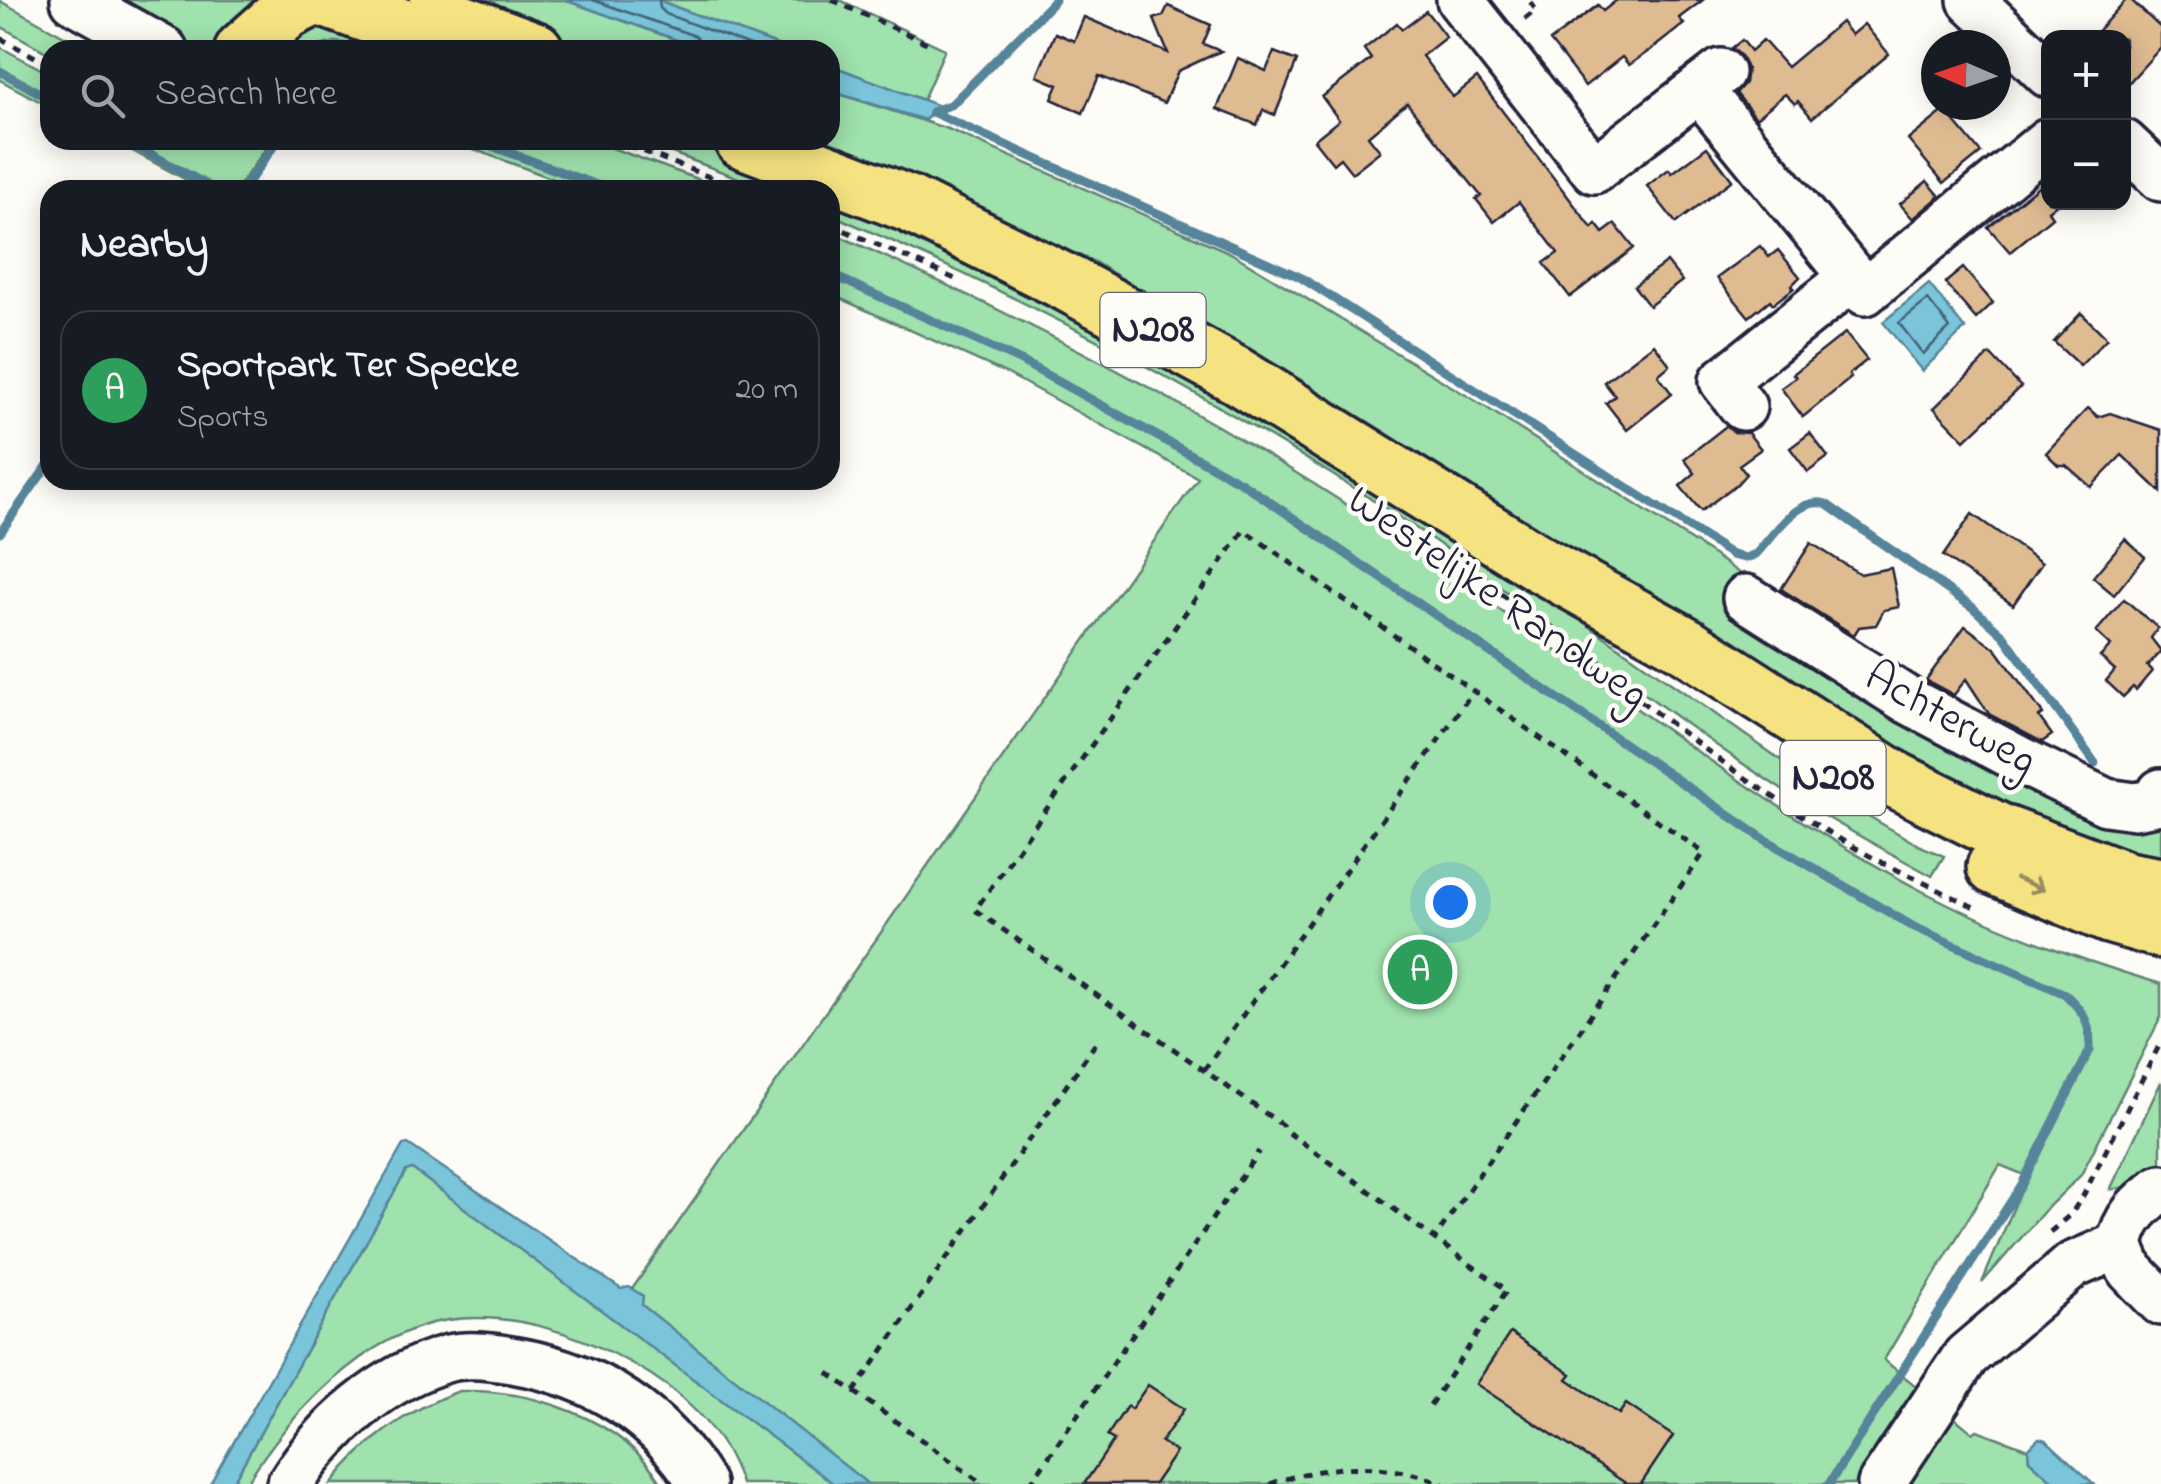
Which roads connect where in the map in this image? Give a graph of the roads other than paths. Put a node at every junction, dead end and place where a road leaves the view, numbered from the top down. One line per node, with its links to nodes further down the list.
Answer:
1 (74, 0): 7 (street)
2 (309, 0): 8 (main road)
3 (326, 0): 9 (main road)
4 (397, 0): 10 (main road)
5 (1460, 0): 16 (street)
6 (1971, 0): 11 (street)
7 (146, 40)
8 (254, 40)
9 (439, 40)
10 (507, 40)
11 (2041, 67)
12 (2041, 147): 16 (street)
13 (769, 150): 18 (main road, Westelijke Randweg / N208)
14 (2131, 150): 15 (street)
15 (2161, 178)
16 (1853, 277): 17 (street)
17 (1742, 407)
18 (1520, 578): 21 (main road, Westelijke Randweg / N208); 22 (main road, Westelijke Randweg / N208, one-way to 22)
19 (1746, 598): 20 (street, Achterweg)
20 (2161, 792)
21 (2161, 886)
22 (2161, 930)
23 (2161, 1188): 24 (street)
24 (2120, 1245): 25 (street); 28 (street)
25 (2161, 1302)
26 (290, 1484): 27 (street)
27 (702, 1484)
28 (1882, 1484)

